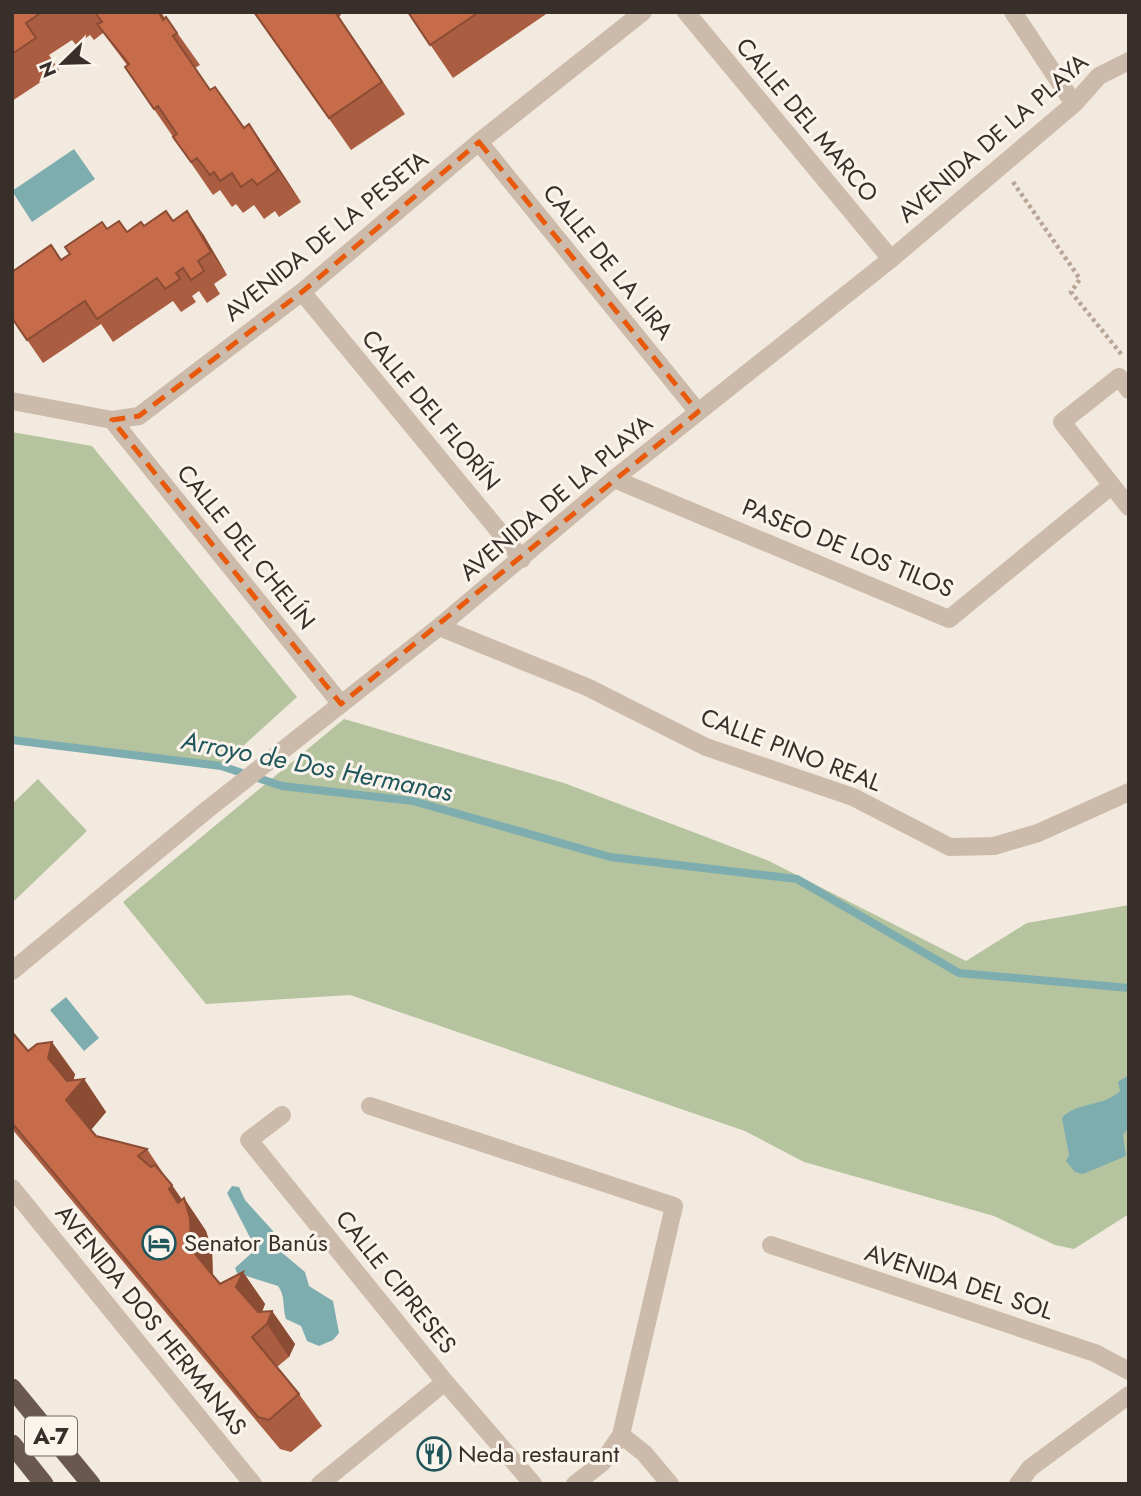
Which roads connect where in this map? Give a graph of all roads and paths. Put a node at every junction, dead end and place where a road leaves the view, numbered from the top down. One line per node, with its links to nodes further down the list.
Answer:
1 (643, 12): 6 (street, AVENIDA DE LA PESETA)
2 (686, 12): 8 (street, CALLE DEL MARCO)
3 (1013, 12): 5 (street)
4 (1129, 61): 5 (street, AVENIDA DE LA PLAYA)
5 (1074, 104): 7 (street, AVENIDA DE LA PLAYA)
6 (479, 142): 9 (street, AVENIDA DE LA PESETA); 13 (street, CALLE DE LA LIRA)
7 (1001, 166): 8 (street, AVENIDA DE LA PLAYA); 10 (path)
8 (891, 259): 13 (street, AVENIDA DE LA PLAYA)
9 (302, 292): 14 (street, AVENIDA DE LA PESETA); 18 (street, CALLE DEL FLORÍN)
10 (1128, 364)
11 (1129, 390): 16 (street)
12 (12, 401): 14 (street, AVENIDA DE LA PESETA)
13 (698, 412): 15 (street, AVENIDA DE LA PLAYA)
14 (112, 420): 20 (street, CALLE DEL CHELÍN)
15 (614, 479): 16 (street, PASEO DE LOS TILOS); 18 (street, AVENIDA DE LA PLAYA)
16 (1111, 486): 17 (street)
17 (1129, 507)
18 (522, 559): 19 (street, AVENIDA DE LA PLAYA)
19 (439, 626): 20 (street, AVENIDA DE LA PLAYA); 21 (street, CALLE PINO REAL)
20 (341, 704): 22 (street, AVENIDA DE LA PLAYA)
21 (1129, 792)
22 (12, 971)
23 (370, 1106): 31 (street)
24 (282, 1115): 28 (street, CALLE CIPRESES)
25 (12, 1188): 35 (street, AVENIDA DOS HERMANAS)
26 (771, 1245): 27 (street, AVENIDA DEL SOL)
27 (1129, 1370)
28 (445, 1382): 36 (street); 37 (street, CALLE CIPRESES)
29 (12, 1388): 34 (highway, A-7)
30 (1129, 1395): 40 (street)
31 (621, 1435): 38 (street); 39 (street)
32 (12, 1444): 33 (highway, A-7)
33 (44, 1484)
34 (91, 1484)
35 (253, 1484)
36 (320, 1484)
37 (533, 1484)
38 (575, 1484)
39 (670, 1484)
40 (1018, 1484)

